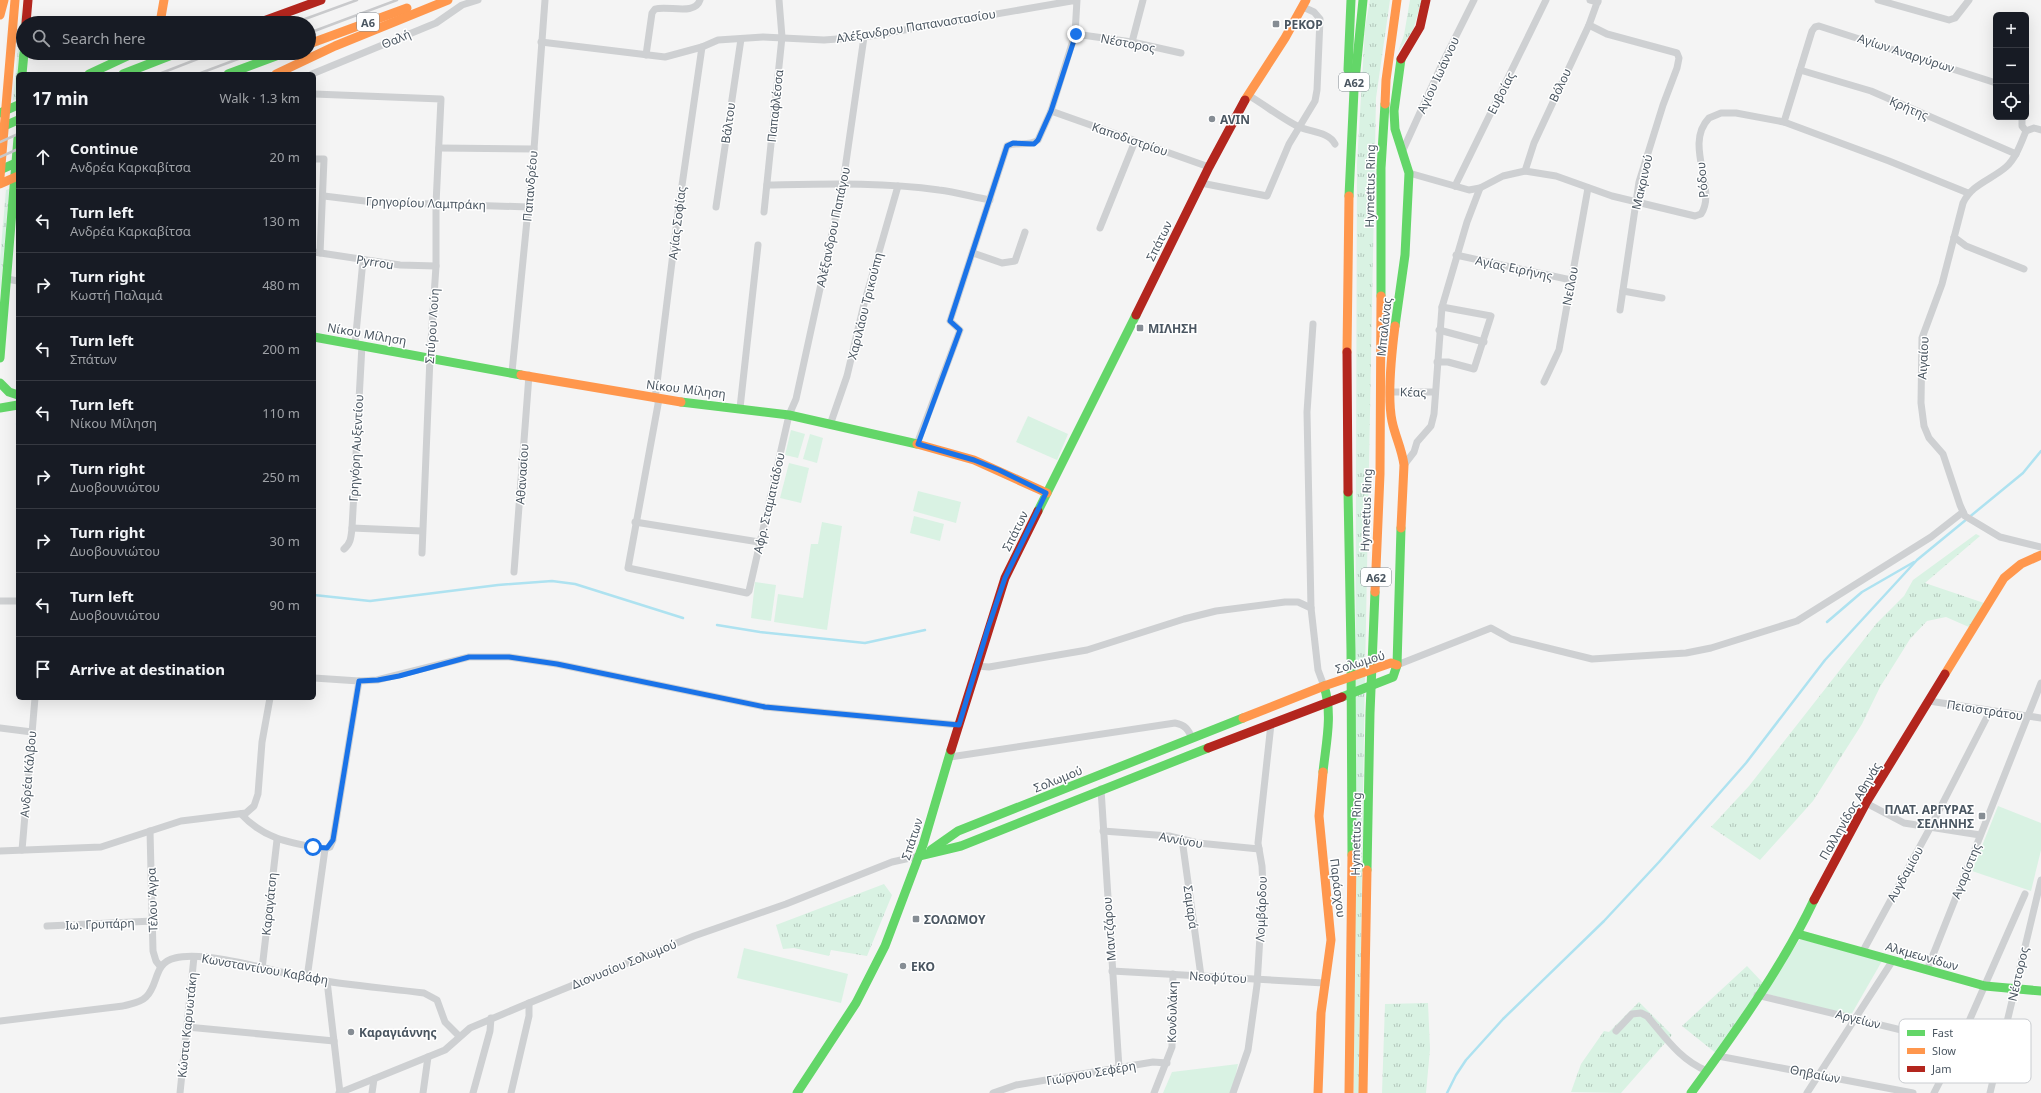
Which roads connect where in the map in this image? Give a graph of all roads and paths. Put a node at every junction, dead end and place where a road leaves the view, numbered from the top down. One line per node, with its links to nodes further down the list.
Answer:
1 (4, 0): 25 (main road)
2 (15, 0): 80 (main road)
3 (28, 0): 26 (main road)
4 (164, 0): 27 (main road)
5 (321, 0): 28 (main road)
6 (427, 0): 34 (main road, Α6)
7 (448, 0): 39 (main road)
8 (478, 0): 52 (street, Θαλή)
9 (545, 0): 35 (street, Παπανδρέου)
10 (700, 0): 40 (street)
11 (780, 0): 32 (street, Παπαφλέσσα)
12 (1077, 0): 30 (street); 31 (street, Αλέξανδρου Παπαναστασίου)
13 (1143, 0): 36 (street)
14 (1351, 0): 74 (main road)
15 (1363, 0): 74 (main road, Hymettus Ring / Α62)
16 (1397, 0): 240 (main road, Hymettus Ring / Α62)
17 (1426, 0): 70 (main road, Μπαλάνας)
18 (1474, 0): 70 (street, Αγίου Ιωάννου)
19 (1546, 0): 85 (street, Ευβοίας)
20 (1590, 0): 23 (street)
21 (1878, 0): 22 (street)
22 (1969, 0)
23 (1598, 1): 29 (street, Βόλου)
24 (1304, 4): 55 (main road, Σπάτων); 62 (street)
25 (0, 15)
26 (27, 16)
27 (161, 16)
28 (277, 16)
29 (1589, 25): 77 (street, Βόλου); 92 (street, Μακρινού)
30 (1076, 34): 36 (street, Νέστορος); 57 (street)
31 (864, 36): 32 (street, Αλέξανδρου Παπαναστασίου); 81 (street, Αλέξανδρου Παπάγου)
32 (782, 37): 33 (street, Αλέξανδρου Παπαναστασίου); 83 (street, Παπαφλέσσα)
33 (741, 39): 37 (street, Αλέξανδρου Παπαναστασίου); 95 (street, Βάλτου)
34 (316, 41)
35 (541, 42): 40 (street, Αλέξανδρου Παπαναστασίου); 69 (street, Παπανδρέου)
36 (1132, 42): 38 (street, Νέστορος)
37 (702, 47): 40 (street, Αλέξανδρου Παπαναστασίου); 129 (street, Αγίας Σοφίας)
38 (1181, 53)
39 (316, 55)
40 (646, 55)
41 (23, 60): 47 (main road)
42 (119, 60): 48 (main road)
43 (159, 60): 49 (main road)
44 (265, 60): 50 (main road)
45 (306, 60): 51 (main road)
46 (1800, 70): 53 (street, Αγίων Αναργύρων); 61 (street); 71 (street, Κρήτης)
47 (22, 72)
48 (93, 72)
49 (128, 72)
50 (233, 72)
51 (280, 72)
52 (316, 72)
53 (1993, 82)
54 (316, 94): 68 (street, Σπύρου Λούη)
55 (1248, 95): 62 (street); 75 (main road, Σπάτων)
56 (16, 106): 58 (main road)
57 (1051, 111): 66 (street, Καποδιστρίου); 91 (street)
58 (0, 113)
59 (2022, 120): 65 (street)
60 (16, 121): 63 (main road)
61 (1784, 122): 89 (street, Ρόδου); 92 (street, Ρόδου)
62 (1300, 127): 67 (street); 82 (street)
63 (0, 128)
64 (2041, 130): 65 (street)
65 (2026, 131): 71 (street)
66 (1135, 141): 75 (street, Καποδιστρίου); 97 (street)
67 (1335, 144)
68 (439, 148): 69 (street); 93 (street, Σπύρου Λούη)
69 (534, 149): 94 (street, Παπανδρέου)
70 (1403, 150): 78 (main road, Μπαλάνας)
71 (2016, 154): 89 (street)
72 (316, 159): 90 (street)
73 (16, 163): 76 (main road)
74 (1350, 164): 239 (main road, Hymettus Ring / Α62)
75 (1209, 167): 82 (main road, Σπάτων)
76 (0, 170)
77 (1525, 170): 86 (street, Ρόδου); 87 (street, Ρόδου)
78 (1409, 173): 85 (street, Ρόδου); 126 (main road, Μπαλάνας)
79 (16, 179): 80 (main road)
80 (0, 183)
81 (843, 183): 83 (street); 84 (street); 133 (street, Αλέξανδρου Παπάγου)
82 (1201, 183): 137 (main road, Σπάτων)
83 (767, 185): 96 (street, Παπαφλέσσα)
84 (898, 186): 91 (street); 134 (street, Χαριλάου Τρικούπη)
85 (1455, 186): 86 (street, Ρόδου)
86 (1480, 188): 103 (street)
87 (1588, 188): 92 (street, Ρόδου); 109 (street, Νείλου)
88 (16, 189): 107 (main road)
89 (1968, 193): 99 (street, Αιγαίου)
90 (324, 196): 93 (street, Γρηγορίου Λαμπράκη); 101 (street)
91 (990, 200): 102 (street)
92 (1636, 203): 110 (street, Μακρινού)
93 (436, 204): 94 (street, Γρηγορίου Λαμπράκη); 105 (street, Σπύρου Λούη)
94 (528, 207): 122 (street, Παπανδρέου)
95 (716, 207)
96 (764, 212)
97 (1100, 228)
98 (1025, 232): 102 (street)
99 (1954, 238): 106 (street); 138 (street, Αιγαίου)
100 (758, 245): 132 (street)
101 (317, 252): 104 (street, Pyrrou)
102 (973, 253): 135 (street)
103 (1456, 255): 109 (street, Αγίας Ειρήνης); 112 (street)
104 (363, 260): 105 (street, Pyrrou); 118 (street, Γρηγόρη Αυξεντίου)
105 (436, 266): 119 (street, Σπύρου Λούη)
106 (2024, 269)
107 (7, 278): 108 (street); 120 (main road)
108 (16, 280)
109 (1571, 280): 124 (street, Νείλου)
110 (1624, 291): 111 (street); 113 (street, Μακρινού)
111 (1662, 298)
112 (1442, 307): 115 (street); 117 (street)
113 (1620, 310)
114 (1313, 324): 151 (street)
115 (1439, 330): 117 (street); 121 (street)
116 (316, 337): 118 (main road, Νίκου Μίληση)
117 (1484, 342): 121 (street)
118 (359, 344): 119 (main road, Νίκου Μίληση); 140 (street, Γρηγόρη Αυξεντίου)
119 (430, 357): 122 (main road, Νίκου Μίληση); 141 (street, Σπύρου Λούη)
120 (0, 358)
121 (1437, 362): 127 (street)
122 (512, 372): 123 (main road, Νίκου Μίληση)
123 (529, 376): 129 (main road, Νίκου Μίληση); 147 (street, Αθανασίου)
124 (1544, 382)
125 (0, 383): 128 (main road)
126 (1391, 392): 127 (street, Κέας); 136 (main road, Μπαλάνας)
127 (1435, 392): 136 (street)
128 (16, 394)
129 (657, 399): 132 (main road, Νίκου Μίληση); 139 (street, Αγίας Σοφίας)
130 (16, 405): 131 (main road)
131 (0, 408)
132 (740, 408): 133 (main road, Νίκου Μίληση)
133 (789, 415): 134 (main road, Νίκου Μίληση); 142 (street, Αφρ. Σταματιάδου)
134 (830, 425): 135 (main road, Νίκου Μίληση)
135 (918, 444): 137 (main road, Νίκου Μίληση)
136 (1404, 465): 152 (main road, Μπαλάνας)
137 (1046, 493): 153 (main road, Σπάτων)
138 (1964, 514): 143 (street); 152 (street)
139 (635, 522): 142 (street); 148 (street, Αγίας Σοφίας)
140 (352, 528): 141 (street); 144 (street, Γρηγόρη Αυξεντίου)
141 (422, 531): 145 (street, Σπύρου Λούη)
142 (759, 542): 148 (street, Αφρ. Σταματιάδου)
143 (2041, 547)
144 (344, 549)
145 (422, 553)
146 (2041, 555): 161 (main road, Παλληνίδος Αθηνάς)
147 (514, 572)
148 (750, 591)
149 (0, 601): 150 (street)
150 (16, 602)
151 (1311, 608): 153 (street); 157 (street)
152 (1397, 665): 157 (main road, Σολωμού); 160 (main road, Σολωμού)
153 (976, 666): 166 (main road, Σπάτων)
154 (316, 678): 155 (street)
155 (359, 681): 166 (street); 180 (street)
156 (2041, 683): 163 (street, Αγαρίστης)
157 (1327, 685): 160 (main road, Παράσχου); 169 (main road, Σολωμού)
158 (35, 700): 168 (street, Ανδρέα Κάλβου)
159 (270, 700): 173 (street)
160 (1332, 701): 165 (main road, Σολωμού); 202 (main road, Παράσχου)
161 (1929, 701): 162 (street, Πεισιστράτου); 172 (main road, Παλληνίδος Αθηνάς)
162 (1990, 711): 163 (street, Πεισιστράτου); 174 (street, Αυγδαμίου)
163 (2028, 716): 164 (street, Πεισιστράτου); 177 (street, Αγαρίστης)
164 (2041, 718)
165 (1271, 724): 171 (main road, Σολωμού); 181 (street, Λομβάρδου)
166 (959, 725): 170 (main road, Σπάτων)
167 (0, 728): 168 (street)
168 (32, 732): 182 (street, Ανδρέα Κάλβου)
169 (1192, 738): 170 (street); 184 (main road, Σολωμού)
170 (950, 757): 184 (main road, Σπάτων)
171 (1101, 789): 176 (street, Μαντζάρου); 184 (main road, Σολωμού)
172 (1866, 803): 174 (street); 189 (main road, Παλληνίδος Αθηνάς)
173 (241, 814): 175 (street); 179 (street)
174 (1930, 828): 177 (street); 190 (street, Αυγδαμίου)
175 (150, 831): 182 (street); 187 (street, Τέλου Άγρα)
176 (1103, 831): 178 (street, Αννίνου); 196 (street, Μαντζάρου)
177 (1980, 835): 195 (street, Αγαρίστης)
178 (1182, 839): 181 (street, Αννίνου); 198 (street, Σαμαρά)
179 (277, 840): 180 (street); 194 (street, Καραγάτση)
180 (325, 849): 199 (street)
181 (1258, 849): 200 (street, Λομβάρδου)
182 (22, 850): 183 (street)
183 (0, 851)
184 (923, 854): 207 (street, Διονυσίου Σολωμού); 234 (main road, Σπάτων)
185 (2041, 880): 204 (street, Νέστορος)
186 (2025, 894): 203 (street, Νέστορος)
187 (153, 921): 188 (street, Ιω. Γρυπάρη); 193 (street, Τέλου Άγρα)
188 (47, 926)
189 (1798, 934): 190 (main road, Αλκμεωνίδων); 206 (main road, Παλληνίδος Αθηνάς)
190 (1863, 951): 192 (main road, Αλκμεωνίδων)
191 (194, 957): 193 (street, Κωνσταντίνου Καβάφη); 194 (street, Κωνσταντίνου Καβάφη); 213 (street, Κώστα Καρυωτάκη)
192 (1893, 960): 195 (main road, Αλκμεωνίδων); 209 (street)
193 (160, 966): 212 (street)
194 (262, 968): 199 (street, Κωνσταντίνου Καβάφη)
195 (1927, 970): 203 (main road, Αλκμεωνίδων)
196 (1112, 971): 197 (street, Νεοφύτου); 221 (street, Μαντζάρου)
197 (1173, 974): 198 (street, Νεοφύτου); 220 (street, Κονδυλάκη)
198 (1201, 976): 200 (street, Νεοφύτου)
199 (307, 978): 201 (street, Κωνσταντίνου Καβάφη)
200 (1258, 979): 202 (street, Νεοφύτου); 237 (street, Λομβάρδου)
201 (327, 981): 216 (street, Κωνσταντίνου Καβάφη); 217 (street)
202 (1324, 984): 238 (main road, Παράσχου)
203 (1985, 986): 204 (main road, Αλκμεωνίδων); 210 (street, Νέστορος)
204 (2014, 989): 205 (main road, Αλκμεωνίδων); 211 (street, Νέστορος)
205 (2041, 991)
206 (1757, 995): 209 (street, Αργείων); 218 (main road, Παλληνίδος Αθηνάς)
207 (529, 1003): 208 (street, Διονυσίου Σολωμού); 233 (street)
208 (491, 1018): 216 (street, Διονυσίου Σολωμού); 232 (street)
209 (1855, 1019): 214 (street, Αργείων); 223 (street)
210 (1970, 1019)
211 (2007, 1019)
212 (0, 1021)
213 (188, 1027): 217 (street); 228 (street, Κώστα Καρυωτάκη)
214 (1899, 1030)
215 (1616, 1031): 222 (street)
216 (459, 1036): 219 (street, Διονυσίου Σολωμού)
217 (334, 1041): 229 (street)
218 (1718, 1056): 222 (main road, Παλληνίδος Αθηνάς); 223 (street, Θηβαίων)
219 (428, 1057): 224 (street, Διονυσίου Σολωμού); 231 (street)
220 (1167, 1063): 221 (street, Γιώργου Σεφέρη); 236 (street, Κονδυλάκη)
221 (1119, 1068): 227 (street, Γιώργου Σεφέρη)
222 (1707, 1071): 241 (main road, Παλληνίδος Αθηνάς)
223 (1819, 1075): 242 (street); 243 (street, Θηβαίων)
224 (374, 1079): 229 (street, Διονυσίου Σολωμού); 230 (street)
225 (1939, 1083): 244 (street, Νέστορος)
226 (1992, 1083): 245 (street, Νέστορος)
227 (1008, 1091): 235 (street, Γιώργου Σεφέρη)
228 (180, 1093)
229 (339, 1093)
230 (372, 1093)
231 (423, 1093)
232 (473, 1093)
233 (511, 1093)
234 (797, 1093)
235 (992, 1093)
236 (1154, 1093)
237 (1233, 1093)
238 (1318, 1093)
239 (1349, 1093)
240 (1363, 1093)
241 (1691, 1093)
242 (1807, 1093)
243 (1913, 1093)
244 (1934, 1093)
245 (1990, 1093)

